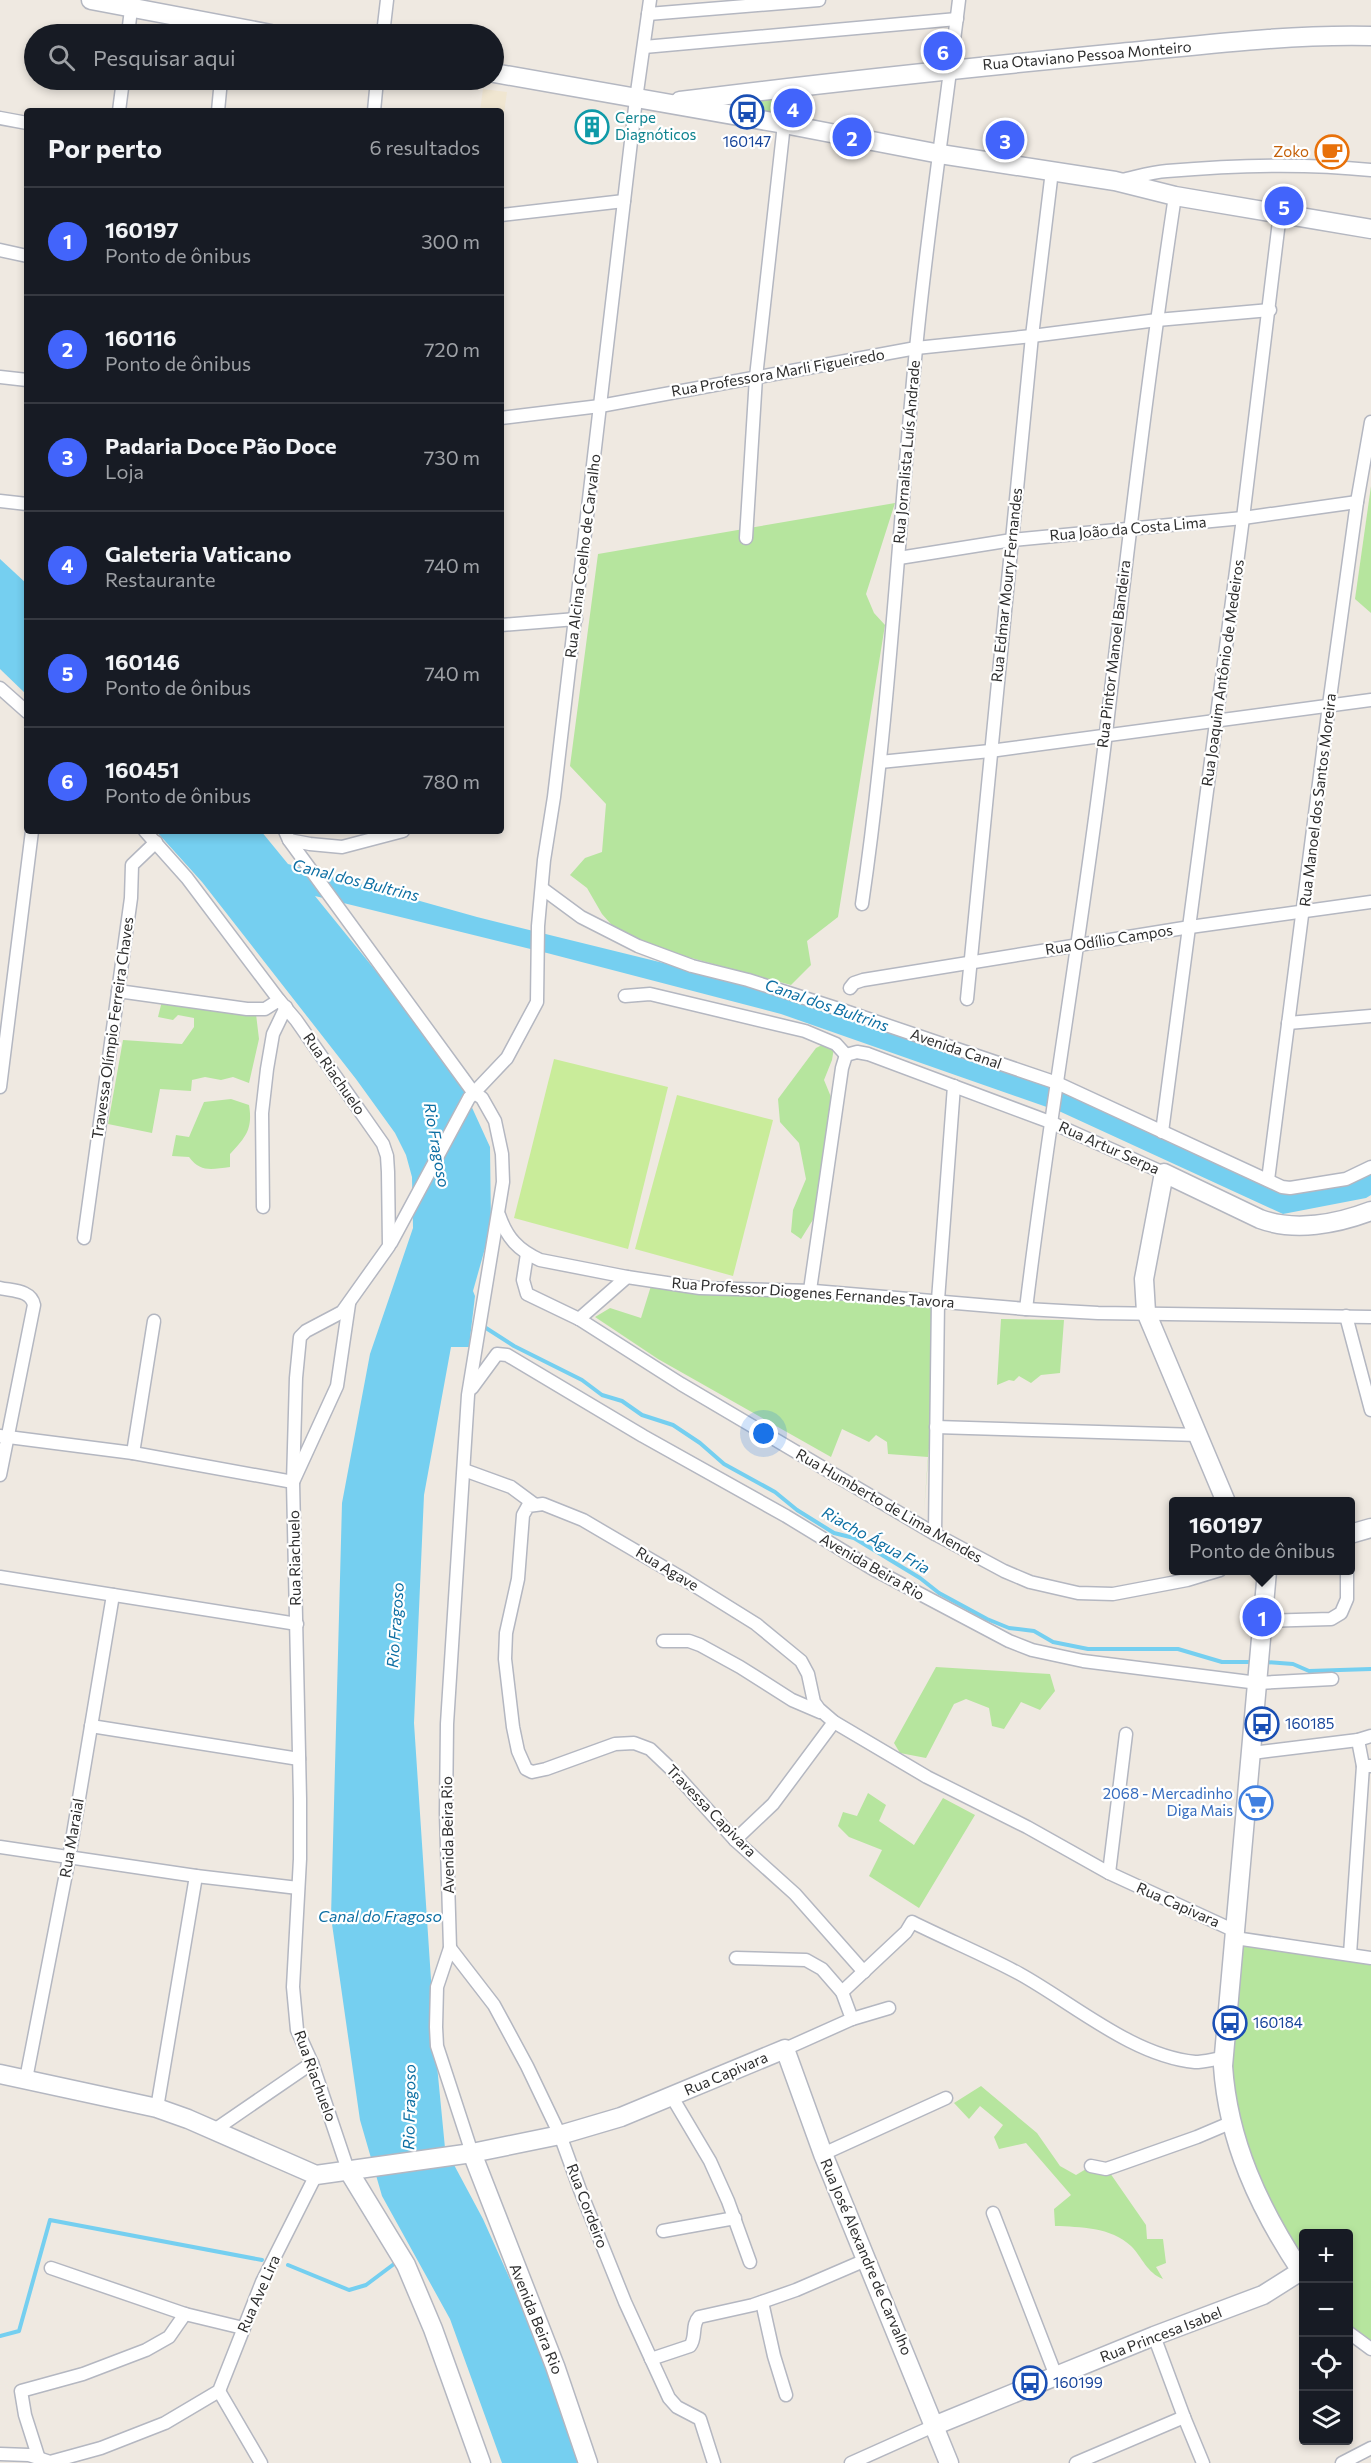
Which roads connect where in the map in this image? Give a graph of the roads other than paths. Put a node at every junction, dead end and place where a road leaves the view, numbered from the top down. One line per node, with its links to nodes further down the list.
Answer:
1 (91, 0): 6 (main road)
2 (387, 0): 11 (street)
3 (650, 0): 7 (street, Rua Alcina Coelho de Carvalho)
4 (819, 0): 7 (street)
5 (959, 0): 8 (street, Rua Jornalista Luís Andrade)
6 (132, 4): 9 (street); 10 (main road)
7 (648, 14): 13 (street, Rua Alcina Coelho de Carvalho)
8 (957, 19): 13 (street); 14 (street, Rua Jornalista Luís Andrade)
9 (129, 24)
10 (202, 24)
11 (384, 24)
12 (1371, 36): 14 (main road, Rua Otaviano Pessoa Monteiro)
13 (644, 47): 19 (street, Rua Alcina Coelho de Carvalho)
14 (951, 69): 20 (main road, Rua Otaviano Pessoa Monteiro); 27 (street, Rua Jornalista Luís Andrade)
15 (504, 75): 19 (main road)
16 (122, 90): 21 (street)
17 (220, 90): 22 (street)
18 (377, 90): 23 (street)
19 (636, 99): 20 (main road); 32 (street, Rua Alcina Coelho de Carvalho)
20 (661, 103): 26 (main road)
21 (119, 108)
22 (218, 108)
23 (374, 108)
24 (0, 118): 25 (street)
25 (24, 122)
26 (784, 124): 27 (main road); 43 (street)
27 (940, 154): 29 (main road); 41 (street, Rua Jornalista Luís Andrade)
28 (1371, 170): 30 (street)
29 (1052, 171): 30 (main road); 40 (street, Rua Edmar Moury Fernandes)
30 (1115, 181): 31 (main road)
31 (1175, 196): 33 (main road); 39 (street, Rua Pintor Manoel Bandeira)
32 (624, 201): 34 (street); 45 (street, Rua Alcina Coelho de Carvalho)
33 (1280, 213): 35 (main road); 38 (street, Rua Joaquim Antônio de Medeiros)
34 (504, 214)
35 (1371, 229)
36 (0, 250): 37 (street)
37 (24, 255)
38 (1270, 310): 39 (street, Rua Professora Marli Figueiredo); 51 (street, Rua Joaquim Antônio de Medeiros)
39 (1157, 320): 40 (street, Rua Professora Marli Figueiredo); 52 (street, Rua Pintor Manoel Bandeira)
40 (1032, 336): 41 (street, Rua Professora Marli Figueiredo); 54 (street, Rua Edmar Moury Fernandes)
41 (916, 348): 43 (street, Rua Professora Marli Figueiredo); 55 (street, Rua Jornalista Luís Andrade)
42 (0, 377): 44 (street)
43 (756, 377): 45 (street, Rua Professora Marli Figueiredo); 53 (street)
44 (24, 381)
45 (600, 406): 46 (street, Rua Professora Marli Figueiredo); 56 (street, Rua Alcina Coelho de Carvalho)
46 (504, 418)
47 (1371, 422): 49 (street, Rua Manoel dos Santos Moreira)
48 (0, 501): 50 (street)
49 (1357, 502): 51 (street, Rua João da Costa Lima); 60 (street, Rua Manoel dos Santos Moreira)
50 (24, 504)
51 (1243, 518): 52 (street, Rua João da Costa Lima); 62 (street, Rua Joaquim Antônio de Medeiros)
52 (1129, 528): 54 (street, Rua João da Costa Lima); 63 (street, Rua Pintor Manoel Bandeira)
53 (746, 538)
54 (1012, 540): 55 (street, Rua João da Costa Lima); 64 (street, Rua Edmar Moury Fernandes)
55 (899, 558): 65 (street, Rua Jornalista Luís Andrade)
56 (576, 619): 57 (street); 71 (street, Rua Alcina Coelho de Carvalho)
57 (504, 625)
58 (0, 688): 61 (street)
59 (1371, 700): 60 (street)
60 (1329, 705): 62 (street); 74 (street, Rua Manoel dos Santos Moreira)
61 (24, 709)
62 (1216, 720): 63 (street); 75 (street, Rua Joaquim Antônio de Medeiros)
63 (1106, 734): 64 (street); 76 (street, Rua Pintor Manoel Bandeira)
64 (990, 751): 65 (street); 77 (street, Rua Edmar Moury Fernandes)
65 (880, 762): 73 (street, Rua Jornalista Luís Andrade)
66 (32, 834): 88 (street)
67 (148, 834): 70 (street)
68 (392, 834): 69 (street)
69 (287, 835): 89 (street)
70 (156, 842): 79 (street, Travessa Olímpio Ferreira Chaves); 82 (street, Rua Riachuelo)
71 (543, 888): 86 (street, Avenida Canal); 89 (street, Rua Alcina Coelho de Carvalho)
72 (1371, 902): 74 (street, Rua Odílio Campos)
73 (862, 904)
74 (1304, 912): 75 (street, Rua Odílio Campos); 84 (street, Rua Manoel dos Santos Moreira)
75 (1190, 927): 76 (street, Rua Odílio Campos); 91 (street, Rua Joaquim Antônio de Medeiros)
76 (1076, 944): 77 (street, Rua Odílio Campos); 86 (street, Rua Pintor Manoel Bandeira)
77 (969, 963): 78 (street, Rua Odílio Campos); 81 (street, Rua Edmar Moury Fernandes)
78 (850, 988)
79 (118, 991): 82 (street); 98 (street, Travessa Olímpio Ferreira Chaves)
80 (625, 996): 85 (street)
81 (967, 999)
82 (283, 1004): 95 (street); 99 (street, Rua Riachuelo)
83 (1371, 1016): 84 (street)
84 (1288, 1023): 94 (street, Rua Manoel dos Santos Moreira)
85 (846, 1055): 87 (street, Rua Artur Serpa); 103 (street)
86 (1057, 1085): 90 (street, Rua Pintor Manoel Bandeira); 91 (street, Avenida Canal)
87 (954, 1086): 90 (street, Rua Artur Serpa); 104 (street)
88 (0, 1087)
89 (471, 1095): 97 (street); 99 (street, Rua Alcina Coelho de Carvalho)
90 (1051, 1117): 93 (street, Rua Artur Serpa); 106 (street, Rua Pintor Manoel Bandeira)
91 (1162, 1132): 94 (street, Avenida Canal)
92 (1371, 1167): 94 (street, Avenida Canal)
93 (1164, 1173): 96 (main road, Rua Artur Serpa); 107 (main road)
94 (1268, 1180)
95 (263, 1207)
96 (1371, 1211)
97 (499, 1214): 100 (street, Rua Professor Diogenes Fernandes Tavora); 112 (street, Avenida Beira Rio)
98 (84, 1238)
99 (389, 1246): 105 (street, Rua Riachuelo)
100 (527, 1254): 101 (street, Rua Professor Diogenes Fernandes Tavora); 110 (street, Rua Humberto de Lima Mendes)
101 (627, 1277): 103 (street, Rua Professor Diogenes Fernandes Tavora); 110 (street)
102 (0, 1288): 116 (street)
103 (810, 1290): 104 (street, Rua Professor Diogenes Fernandes Tavora)
104 (938, 1300): 106 (street, Rua Professor Diogenes Fernandes Tavora); 114 (street)
105 (350, 1302): 120 (street); 120 (street, Rua Riachuelo)
106 (1026, 1309): 107 (street, Rua Professor Diogenes Fernandes Tavora)
107 (1146, 1312): 108 (street, Rua Professor Diogenes Fernandes Tavora); 115 (main road)
108 (1346, 1316): 109 (street, Rua Professor Diogenes Fernandes Tavora); 113 (street)
109 (1371, 1317)
110 (579, 1319): 125 (street, Rua Humberto de Lima Mendes)
111 (153, 1321): 117 (street)
112 (468, 1395): 118 (street, Avenida Beira Rio); 135 (street, Avenida Beira Rio)
113 (1371, 1410)
114 (936, 1427): 115 (street); 125 (street)
115 (1198, 1435): 121 (main road)
116 (3, 1437): 117 (street); 119 (street)
117 (133, 1453): 120 (street)
118 (464, 1470): 122 (street); 151 (street, Avenida Beira Rio)
119 (0, 1475)
120 (293, 1482): 132 (street, Rua Riachuelo)
121 (1224, 1497)
122 (534, 1504): 136 (street, Rua Agave); 144 (street, Travessa Capivara)
123 (1371, 1528): 124 (main road)
124 (1355, 1533)
125 (934, 1534): 126 (street, Rua Humberto de Lima Mendes)
126 (1204, 1575)
127 (1268, 1575): 131 (main road)
128 (1347, 1575): 131 (street)
129 (0, 1577): 130 (street)
130 (113, 1595): 132 (street); 137 (street, Rua Maraial)
131 (1264, 1621): 135 (main road)
132 (297, 1624): 142 (street, Rua Riachuelo)
133 (663, 1641): 136 (street)
134 (1332, 1678): 135 (street, Avenida Beira Rio)
135 (1258, 1681): 141 (main road)
136 (829, 1718): 144 (street); 147 (street, Rua Capivara)
137 (91, 1726): 142 (street); 146 (street, Rua Maraial)
138 (1126, 1734): 147 (street)
139 (1371, 1736): 140 (street)
140 (1358, 1740): 141 (street); 143 (street)
141 (1252, 1753): 150 (main road)
142 (299, 1759): 149 (street, Rua Riachuelo)
143 (1367, 1766): 152 (street)
144 (735, 1840): 155 (street, Travessa Capivara)
145 (0, 1847): 146 (street)
146 (69, 1858): 148 (street); 163 (street, Rua Maraial)
147 (1109, 1873): 150 (street, Rua Capivara)
148 (196, 1876): 149 (street); 166 (street)
149 (298, 1888): 161 (street, Rua Riachuelo)
150 (1235, 1934): 152 (street, Rua Capivara); 160 (main road)
151 (450, 1948): 169 (street, Rua Cordeiro); 170 (street, Avenida Beira Rio)
152 (1350, 1954): 154 (street, Rua Capivara)
153 (736, 1958): 156 (street)
154 (1371, 1958)
155 (864, 1972): 156 (street); 160 (street)
156 (842, 1992): 158 (street)
157 (889, 2008): 158 (street, Rua Capivara)
158 (852, 2019): 159 (street, Rua Capivara)
159 (785, 2049): 164 (main road, Rua Capivara); 171 (main road, Rua José Alexandre de Carvalho)
160 (1223, 2058): 167 (main road)
161 (312, 2063): 168 (street); 173 (street, Rua Riachuelo)
162 (0, 2074): 163 (main road)
163 (26, 2079): 166 (main road)
164 (672, 2097): 169 (main road, Rua Capivara); 176 (street)
165 (946, 2098): 171 (street)
166 (157, 2108): 168 (main road)
167 (1230, 2123): 172 (street); 180 (main road)
168 (213, 2130): 174 (main road)
169 (560, 2135): 170 (main road, Rua Capivara); 189 (street, Rua Cordeiro)
170 (464, 2154): 173 (main road); 200 (main road, Avenida Beira Rio)
171 (823, 2154): 178 (main road, Rua José Alexandre de Carvalho)
172 (1091, 2166)
173 (353, 2169): 174 (main road); 199 (main road)
174 (316, 2175): 185 (street, Rua Ave Lira)
175 (993, 2213): 190 (street)
176 (735, 2218): 177 (street); 179 (street)
177 (663, 2231)
178 (868, 2259): 183 (street); 194 (main road, Rua José Alexandre de Carvalho)
179 (750, 2262)
180 (1299, 2267)
181 (51, 2268): 184 (street)
182 (1299, 2274): 186 (main road, Rua Princesa Isabel)
183 (762, 2302): 189 (street); 192 (street)
184 (185, 2314): 185 (street); 197 (street)
185 (243, 2328): 191 (street, Rua Ave Lira)
186 (1154, 2336): 190 (main road, Rua Princesa Isabel); 193 (street)
187 (1353, 2336): 188 (street)
188 (1371, 2349)
189 (651, 2359): 201 (street, Rua Cordeiro)
190 (1056, 2376): 194 (main road, Rua Princesa Isabel)
191 (219, 2391): 197 (street); 198 (street)
192 (786, 2395)
193 (1184, 2417): 204 (street); 205 (street)
194 (936, 2425): 202 (street, Rua Princesa Isabel); 203 (main road, Rua José Alexandre de Carvalho)
195 (1371, 2448): 206 (street)
196 (0, 2454): 197 (street)
197 (47, 2461)
198 (261, 2463)
199 (481, 2463)
200 (588, 2463)
201 (714, 2463)
202 (851, 2463)
203 (949, 2463)
204 (1076, 2463)
205 (1203, 2463)
206 (1342, 2463)

